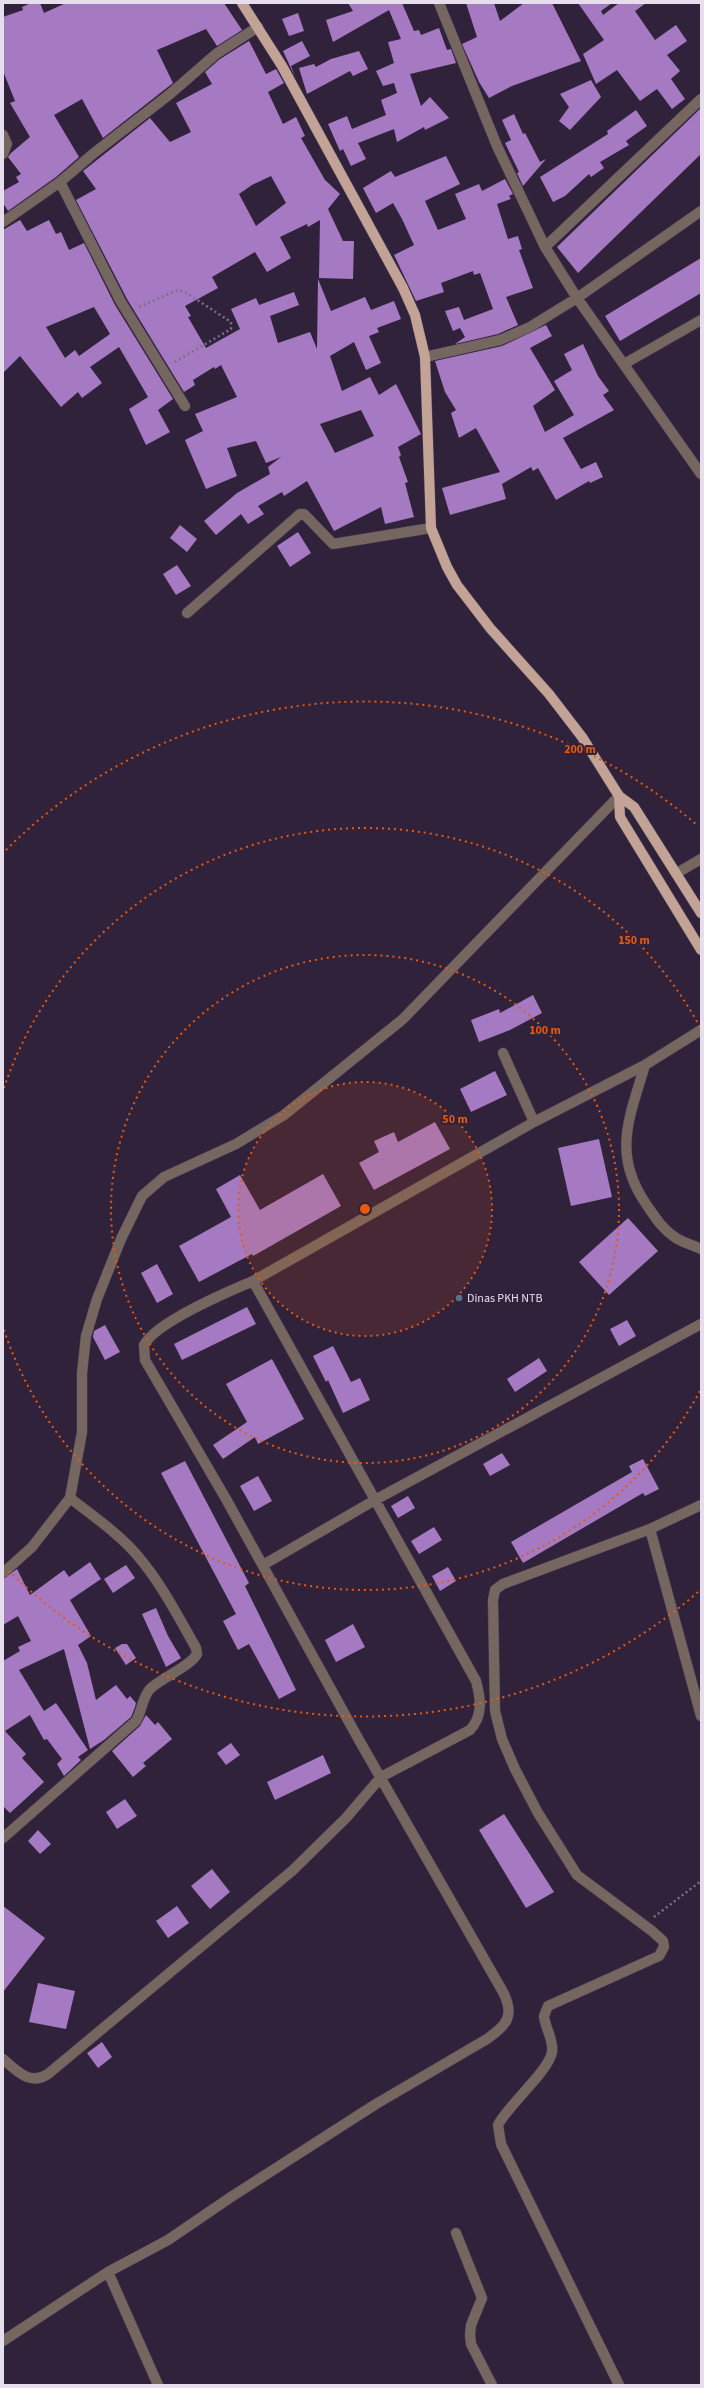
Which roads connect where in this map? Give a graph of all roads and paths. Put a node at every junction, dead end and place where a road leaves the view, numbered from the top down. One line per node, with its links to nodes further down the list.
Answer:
1 (242, 3): 3 (main road)
2 (439, 3): 10 (street)
3 (258, 27): 7 (street); 14 (main road)
4 (701, 99): 10 (street)
5 (3, 135): 6 (street)
6 (3, 154)
7 (60, 182): 9 (street); 12 (street)
8 (701, 210): 11 (street)
9 (4, 220)
10 (545, 247): 11 (street)
11 (577, 298): 14 (street); 15 (street)
12 (128, 313): 16 (street); 16 (path)
13 (701, 320): 15 (street)
14 (425, 357): 19 (main road)
15 (624, 364): 18 (street)
16 (162, 369): 17 (street)
17 (185, 406)
18 (701, 474)
19 (431, 528): 20 (street); 21 (main road)
20 (187, 613)
21 (619, 796): 23 (main road); 25 (main road); 33 (street)
22 (701, 859): 23 (street)
23 (677, 873): 24 (main road)
24 (701, 913)
25 (701, 950)
26 (701, 1030): 28 (street)
27 (503, 1053): 29 (street)
28 (645, 1065): 29 (street); 30 (street)
29 (534, 1122): 31 (street)
30 (701, 1249)
31 (253, 1281): 34 (street); 37 (street)
32 (701, 1324): 34 (street)
33 (70, 1498): 38 (street); 41 (street)
34 (375, 1500): 37 (street); 40 (street)
35 (701, 1505): 36 (street)
36 (650, 1529): 39 (street); 43 (street)
37 (263, 1565): 40 (street)
38 (3, 1573)
39 (701, 1716)
40 (381, 1777): 44 (street); 46 (street)
41 (3, 1838)
42 (701, 1881): 43 (path)
43 (644, 1924): 50 (street)
44 (4, 2062)
45 (456, 2233): 49 (street)
46 (108, 2272): 47 (street); 48 (street)
47 (3, 2341)
48 (158, 2385)
49 (492, 2385)
50 (619, 2385)

